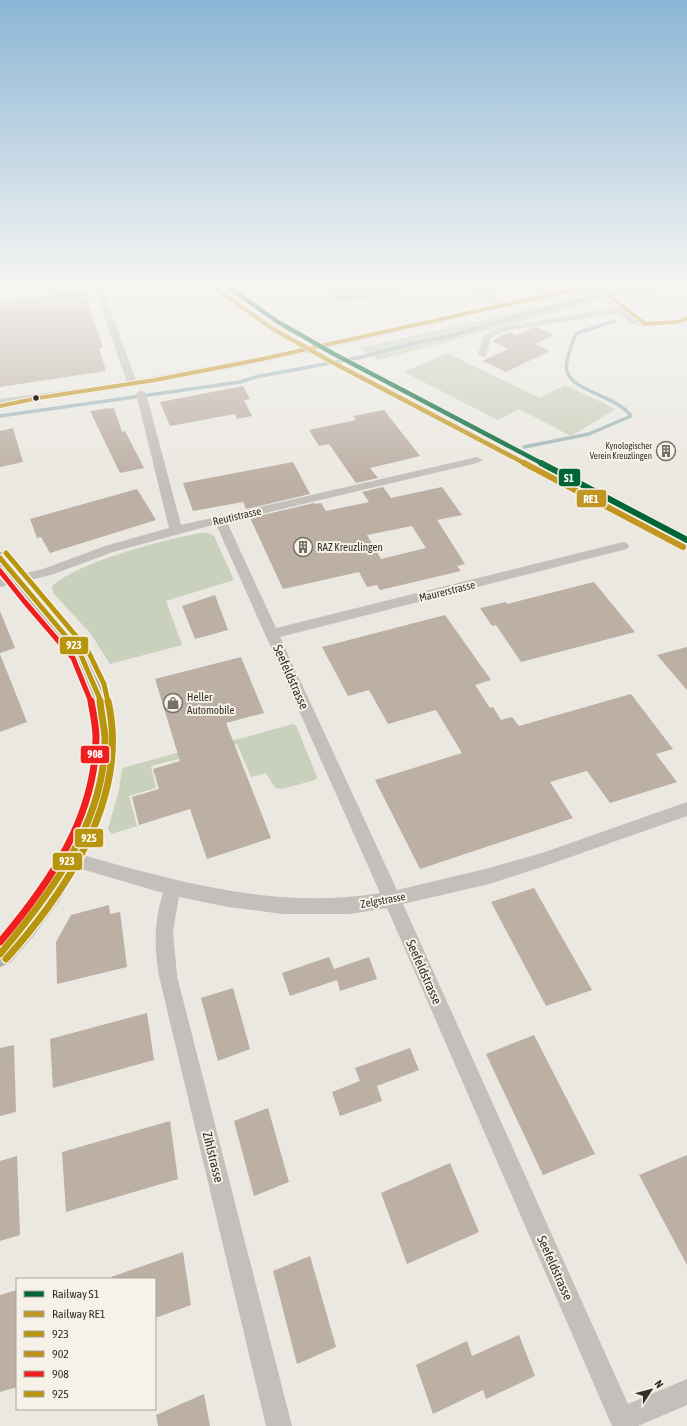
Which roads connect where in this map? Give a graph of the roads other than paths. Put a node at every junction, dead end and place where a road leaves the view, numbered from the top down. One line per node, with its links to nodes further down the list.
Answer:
1 (120, 349): 5 (street)
2 (310, 349): 5 (street)
3 (484, 349): 4 (street)
4 (483, 354)
5 (132, 383): 7 (street)
6 (142, 396): 12 (street)
7 (38, 398): 8 (street); 9 (street)
8 (0, 402)
9 (0, 406)
10 (477, 460): 11 (street, Reutistrasse)
11 (220, 520): 12 (street, Reutistrasse); 16 (street, Seefeldstrasse)
12 (176, 530): 15 (street, Reutistrasse)
13 (623, 546): 16 (street, Maurerstrasse)
14 (0, 558): 15 (main road)
15 (8, 581): 18 (main road)
16 (271, 634): 20 (street, Seefeldstrasse)
17 (687, 809): 20 (street, Zelgstrasse)
18 (71, 859): 19 (street, Zelgstrasse); 21 (main road)
19 (174, 888): 20 (street, Zelgstrasse); 24 (street, Zihlstrasse)
20 (392, 899): 23 (street, Seefeldstrasse)
21 (0, 954)
22 (687, 1392): 23 (street)
23 (623, 1423)
24 (279, 1426)

